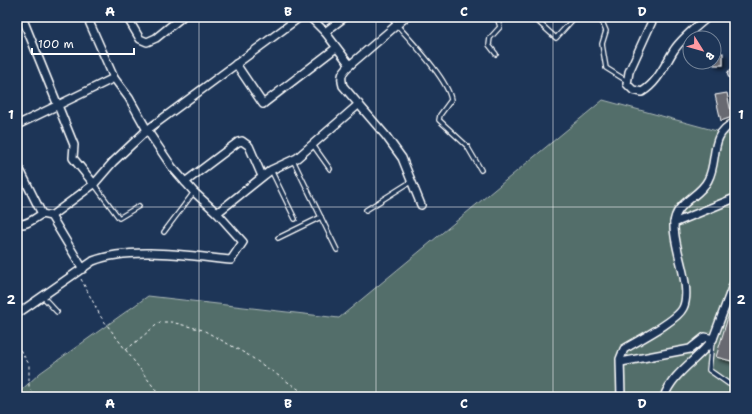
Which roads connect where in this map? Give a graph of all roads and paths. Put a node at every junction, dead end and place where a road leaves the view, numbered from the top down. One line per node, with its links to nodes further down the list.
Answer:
1 (22, 17): 24 (street)
2 (87, 17): 22 (street)
3 (127, 17): 4 (street)
4 (182, 17)
5 (300, 17): 20 (street)
6 (310, 17): 17 (street)
7 (345, 17): 17 (street)
8 (390, 17): 16 (lane)
9 (406, 17): 16 (street)
10 (497, 17): 19 (lane)
11 (533, 17): 12 (lane)
12 (575, 17)
13 (600, 17): 23 (lane)
14 (654, 17): 23 (street)
15 (708, 17): 23 (street)
16 (397, 25): 21 (street); 34 (lane)
17 (325, 32): 18 (street)
18 (336, 48): 20 (street); 21 (street)
19 (496, 54)
20 (236, 64): 28 (street)
21 (350, 65): 25 (street)
22 (114, 78): 24 (street); 28 (street)
23 (627, 80)
24 (58, 104): 27 (street); 38 (street)
25 (359, 104): 29 (street); 36 (street)
26 (735, 122): 50 (street)
27 (17, 125)
28 (147, 130): 37 (street); 38 (street)
29 (313, 145): 30 (street); 32 (lane)
30 (293, 160): 33 (street); 47 (lane)
31 (17, 164): 45 (street)
32 (330, 169)
33 (271, 170): 35 (street); 48 (lane)
34 (481, 170)
35 (262, 176): 37 (street); 44 (street)
36 (412, 181): 41 (street); 43 (lane)
37 (185, 182): 39 (street)
38 (94, 184): 42 (lane); 46 (street)
39 (194, 192): 44 (street); 51 (lane)
40 (735, 198): 50 (street)
41 (421, 205)
42 (139, 206)
43 (366, 210)
44 (217, 213): 54 (street)
45 (42, 214): 46 (street); 49 (street)
46 (51, 216): 54 (street)
47 (321, 217): 52 (lane); 53 (lane)
48 (294, 219)
49 (17, 223)
50 (674, 223): 62 (street)
51 (164, 232)
52 (278, 238)
53 (337, 250)
54 (81, 271): 56 (street); 61 (path)
55 (735, 280): 59 (street)
56 (43, 297): 57 (lane); 58 (street)
57 (56, 312)
58 (17, 314)
59 (713, 339): 62 (street); 63 (lane); 68 (street)
60 (17, 345): 64 (path)
61 (126, 350): 65 (path); 66 (path)
62 (621, 362): 67 (street)
63 (735, 385)
64 (37, 397)
65 (161, 397)
66 (310, 397)
67 (621, 397)
68 (664, 397)

